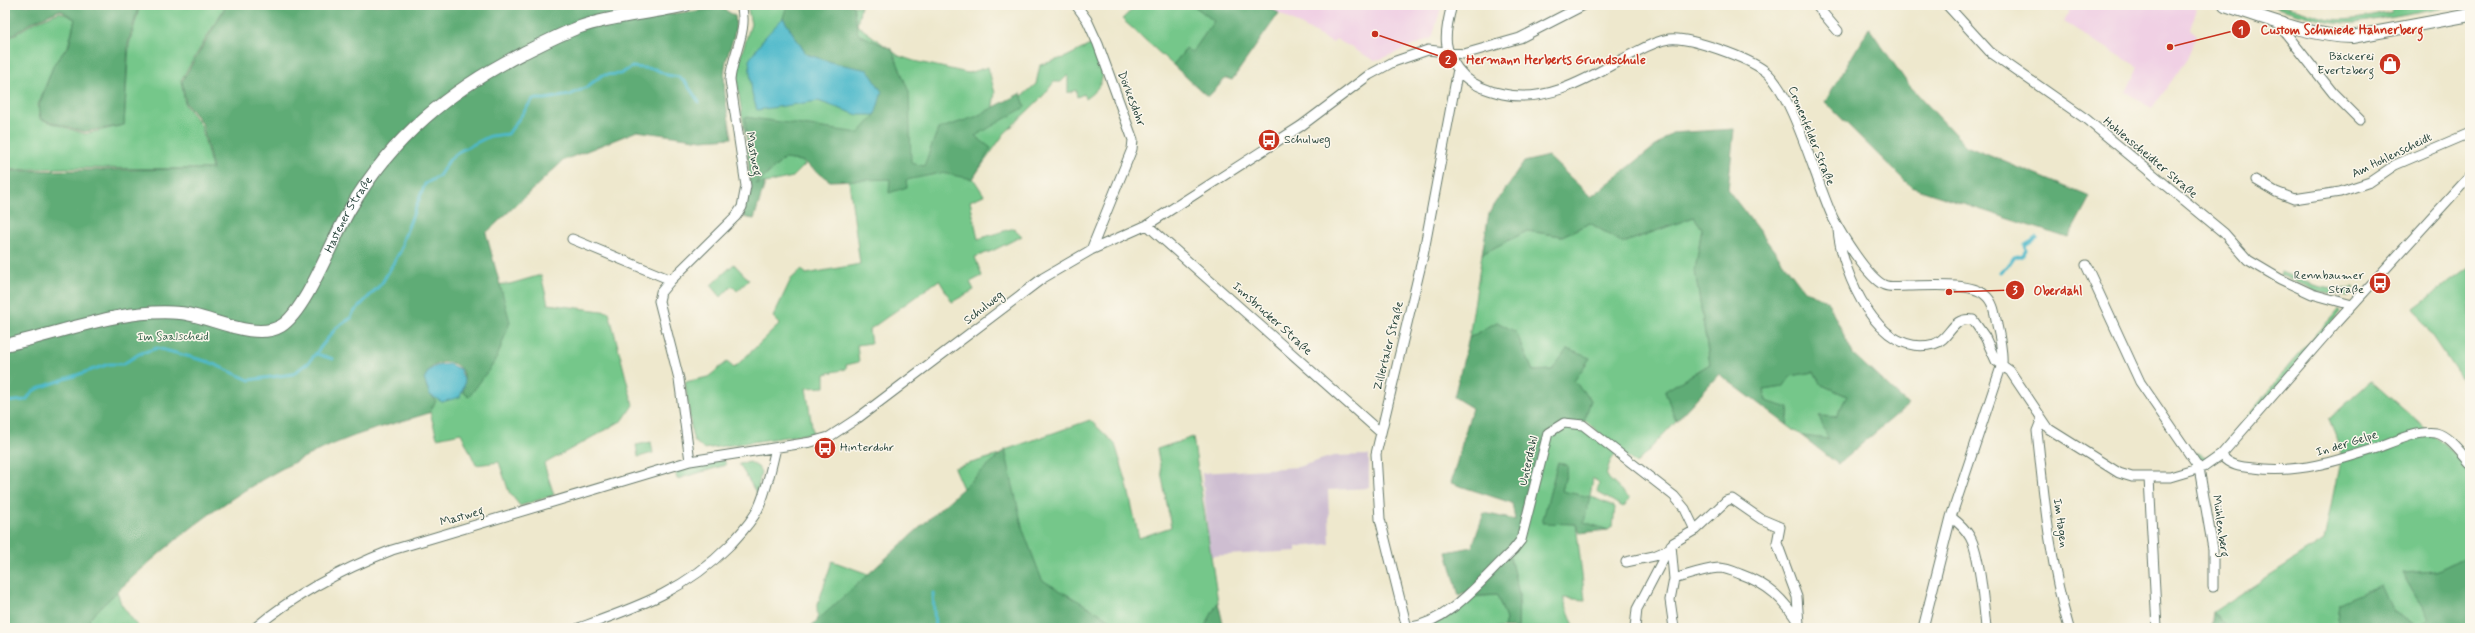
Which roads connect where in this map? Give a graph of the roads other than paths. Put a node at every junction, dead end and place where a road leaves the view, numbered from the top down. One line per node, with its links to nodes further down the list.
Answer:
1 (686, 5): 25 (main road, Hastener Straße)
2 (741, 5): 23 (street, Mastweg)
3 (1076, 5): 21 (street, Dörkesdohr)
4 (1452, 5): 12 (street, Cronenfelder Straße)
5 (1584, 5): 12 (street, Schulweg)
6 (1816, 5): 11 (street)
7 (1947, 5): 24 (street, Hohlenscheidter Straße)
8 (2225, 5): 10 (main road)
9 (2470, 15): 10 (main road)
10 (2277, 22): 14 (street)
11 (1838, 31)
12 (1450, 53): 13 (street, Cronenfelder Straße); 18 (street, Schulweg)
13 (1458, 69): 19 (street, Cronenfelder Straße); 28 (street, Zillertaler Straße)
14 (2360, 120)
15 (2470, 133): 17 (street, Am Hohlenscheidt)
16 (2470, 176): 24 (street)
17 (2256, 180)
18 (1147, 225): 21 (street, Schulweg); 28 (street, Innsbrucker Straße)
19 (1838, 229): 26 (street); 26 (street)
20 (572, 240): 23 (street)
21 (1091, 250): 29 (street, Schulweg)
22 (2086, 265): 34 (street)
23 (671, 280): 32 (street, Mastweg)
24 (2352, 305): 31 (street)
25 (5, 345)
26 (2002, 364): 27 (street); 36 (street)
27 (2041, 420): 35 (street); 50 (street, Im Hagen)
28 (1380, 432): 45 (street, Zillertaler Straße)
29 (829, 437): 30 (street, Mastweg)
30 (776, 448): 32 (street, Mastweg); 44 (street)
31 (2222, 455): 33 (street, In der Gelpe); 34 (street)
32 (690, 461): 43 (street, Mastweg)
33 (2470, 463)
34 (2199, 468): 35 (street); 41 (street, Mühlenberg)
35 (2149, 478): 51 (street)
36 (1951, 517): 48 (street); 49 (street)
37 (1696, 530): 38 (street); 42 (street); 45 (street, Unterdahl)
38 (1670, 548): 39 (street); 40 (street); 46 (street)
39 (1626, 562)
40 (1674, 579): 42 (street); 47 (street)
41 (2213, 587)
42 (1800, 626)
43 (255, 628)
44 (579, 628)
45 (1407, 628)
46 (1635, 628)
47 (1674, 628)
48 (1924, 628)
49 (1986, 628)
50 (2069, 628)
51 (2157, 628)

